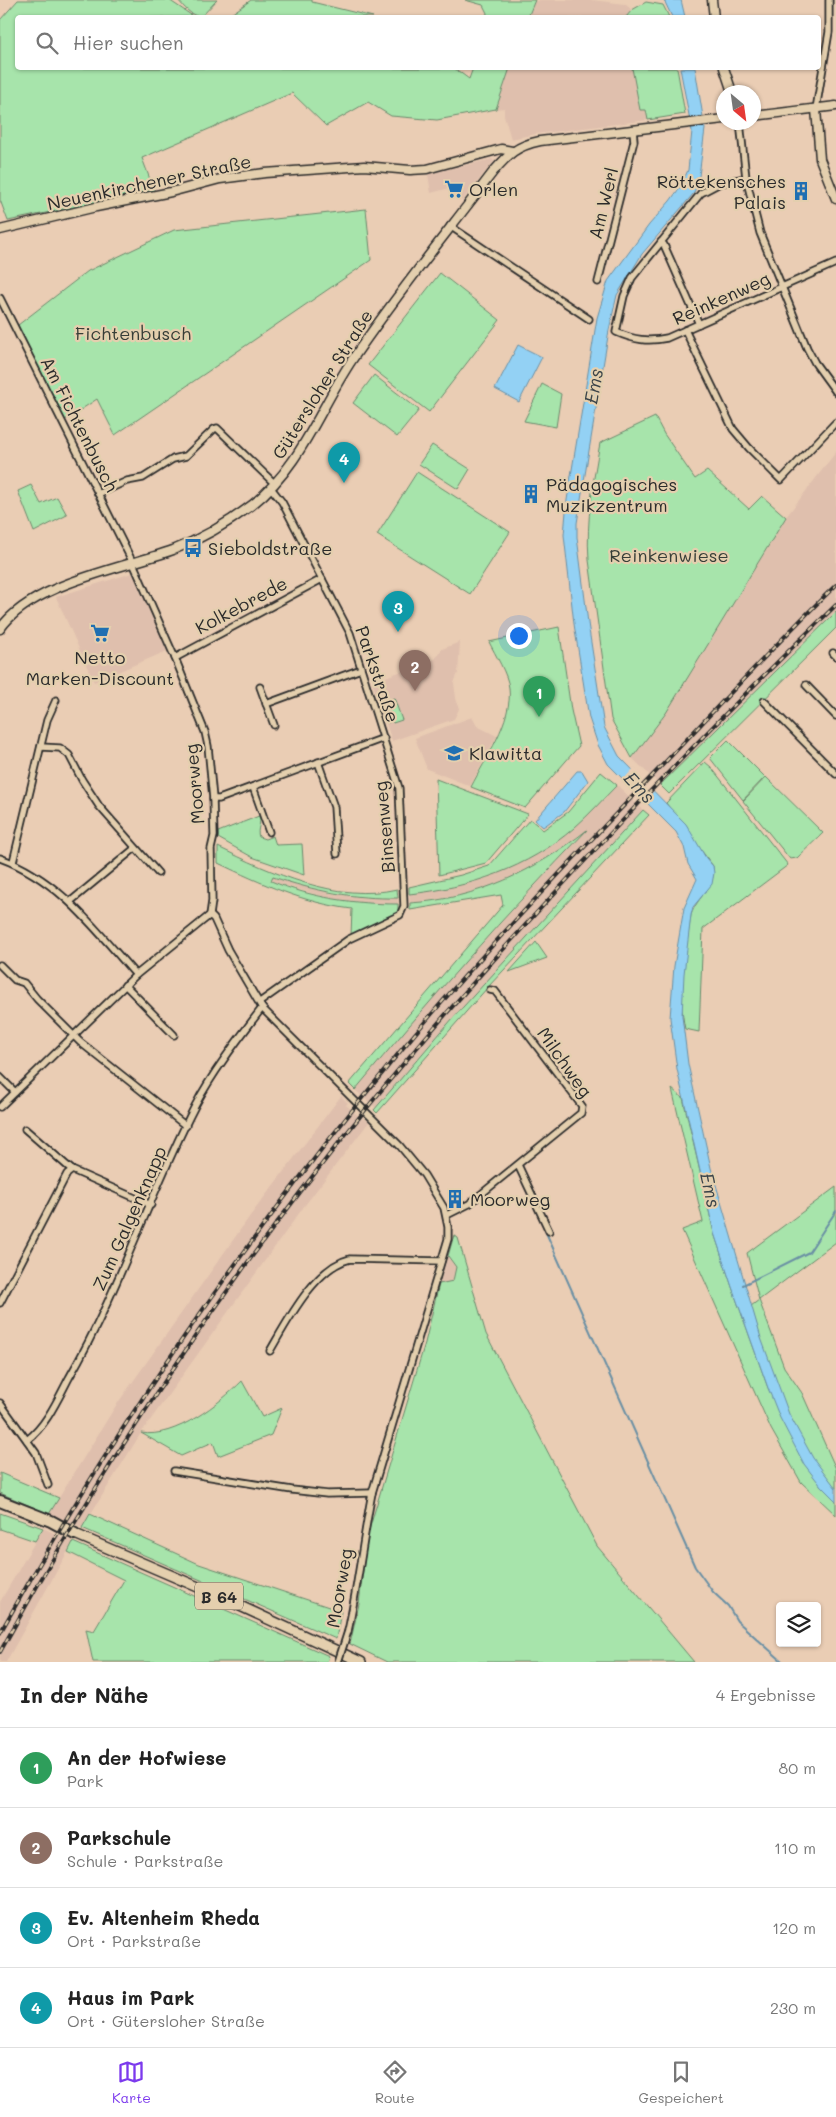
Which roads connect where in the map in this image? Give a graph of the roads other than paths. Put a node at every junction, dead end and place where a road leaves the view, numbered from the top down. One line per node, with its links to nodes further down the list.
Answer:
1 (712, 0): 3 (main road)
2 (829, 0): 7 (street)
3 (714, 15)
4 (725, 70): 5 (main road)
5 (730, 85)
6 (836, 106): 7 (main road)
7 (816, 109): 8 (main road); 14 (main road)
8 (761, 115)
9 (716, 120): 10 (main road, Gütersloher Straße)
10 (633, 130): 12 (main road, Gütersloher Straße); 19 (street, Am Werl)
11 (741, 130): 13 (street)
12 (512, 151): 15 (main road, Gütersloher Straße); 16 (main road, Neuenkirchener Straße)
13 (746, 178): 17 (street); 20 (street)
14 (836, 200)
15 (450, 226): 22 (street); 27 (main road, Gütersloher Straße)
16 (0, 230)
17 (661, 242): 23 (street); 24 (street, Reinkenweg)
18 (836, 263): 20 (street, Reinkenweg)
19 (598, 282)
20 (781, 288): 23 (street, Reinkenweg); 25 (street)
21 (0, 298): 28 (street, Am Fichtenbusch)
22 (589, 319)
23 (699, 324): 24 (street, Reinkenweg)
24 (685, 330): 26 (street)
25 (836, 392)
26 (836, 422)
27 (273, 486): 28 (street); 29 (main road, Gütersloher Straße); 30 (street, Parkstraße)
28 (98, 494): 29 (street, Am Fichtenbusch)
29 (133, 564): 31 (main road, Gütersloher Straße); 32 (street, Moorweg)
30 (322, 579): 32 (street, Kolkebrede); 33 (street, Parkstraße)
31 (0, 627)
32 (175, 658): 46 (street, Moorweg)
33 (362, 670): 38 (street); 41 (street, Parkstraße)
34 (806, 685): 39 (street)
35 (260, 687): 38 (street)
36 (56, 700): 42 (street)
37 (764, 701): 44 (street)
38 (266, 704): 40 (street)
39 (836, 716)
40 (274, 724)
41 (384, 738): 43 (street, Parkstraße); 59 (street, Binsenweg)
42 (41, 747): 48 (street); 51 (street)
43 (318, 762): 45 (street, Parkstraße); 49 (street)
44 (836, 774)
45 (252, 787): 46 (street, Parkstraße); 47 (street)
46 (213, 799): 54 (street, Moorweg)
47 (269, 832)
48 (134, 849): 52 (street); 53 (street)
49 (337, 854)
50 (0, 858): 51 (street)
51 (13, 862): 53 (street)
52 (158, 873)
53 (70, 901): 56 (street)
54 (210, 915): 56 (street); 59 (street, Moorweg)
55 (0, 964): 60 (street)
56 (136, 975): 57 (street)
57 (125, 985): 60 (street); 61 (street)
58 (490, 990): 67 (street, Milchweg)
59 (261, 1005): 65 (street, Zum Galgenknapp); 70 (street, Moorweg)
60 (74, 1035): 63 (street); 65 (street)
61 (174, 1036)
62 (0, 1077): 63 (street)
63 (15, 1092): 64 (street)
64 (0, 1107)
65 (186, 1126): 69 (street, Zum Galgenknapp)
66 (26, 1128): 68 (street)
67 (518, 1165): 70 (street, Milchweg); 71 (street)
68 (72, 1170): 69 (street); 73 (street)
69 (150, 1205): 76 (street, Zum Galgenknapp)
70 (447, 1215): 72 (street, Moorweg)
71 (549, 1231)
72 (441, 1261): 74 (street); 79 (street, Moorweg)
73 (0, 1303)
74 (270, 1351)
75 (0, 1403): 76 (street)
76 (27, 1440): 78 (street)
77 (174, 1471): 79 (street)
78 (48, 1485)
79 (372, 1493): 83 (street, Moorweg, bridge)
80 (0, 1500): 82 (highway, B 64)
81 (0, 1508): 82 (highway, B 64)
82 (75, 1534): 84 (main road, B 64)
83 (338, 1662)
84 (361, 1662)

